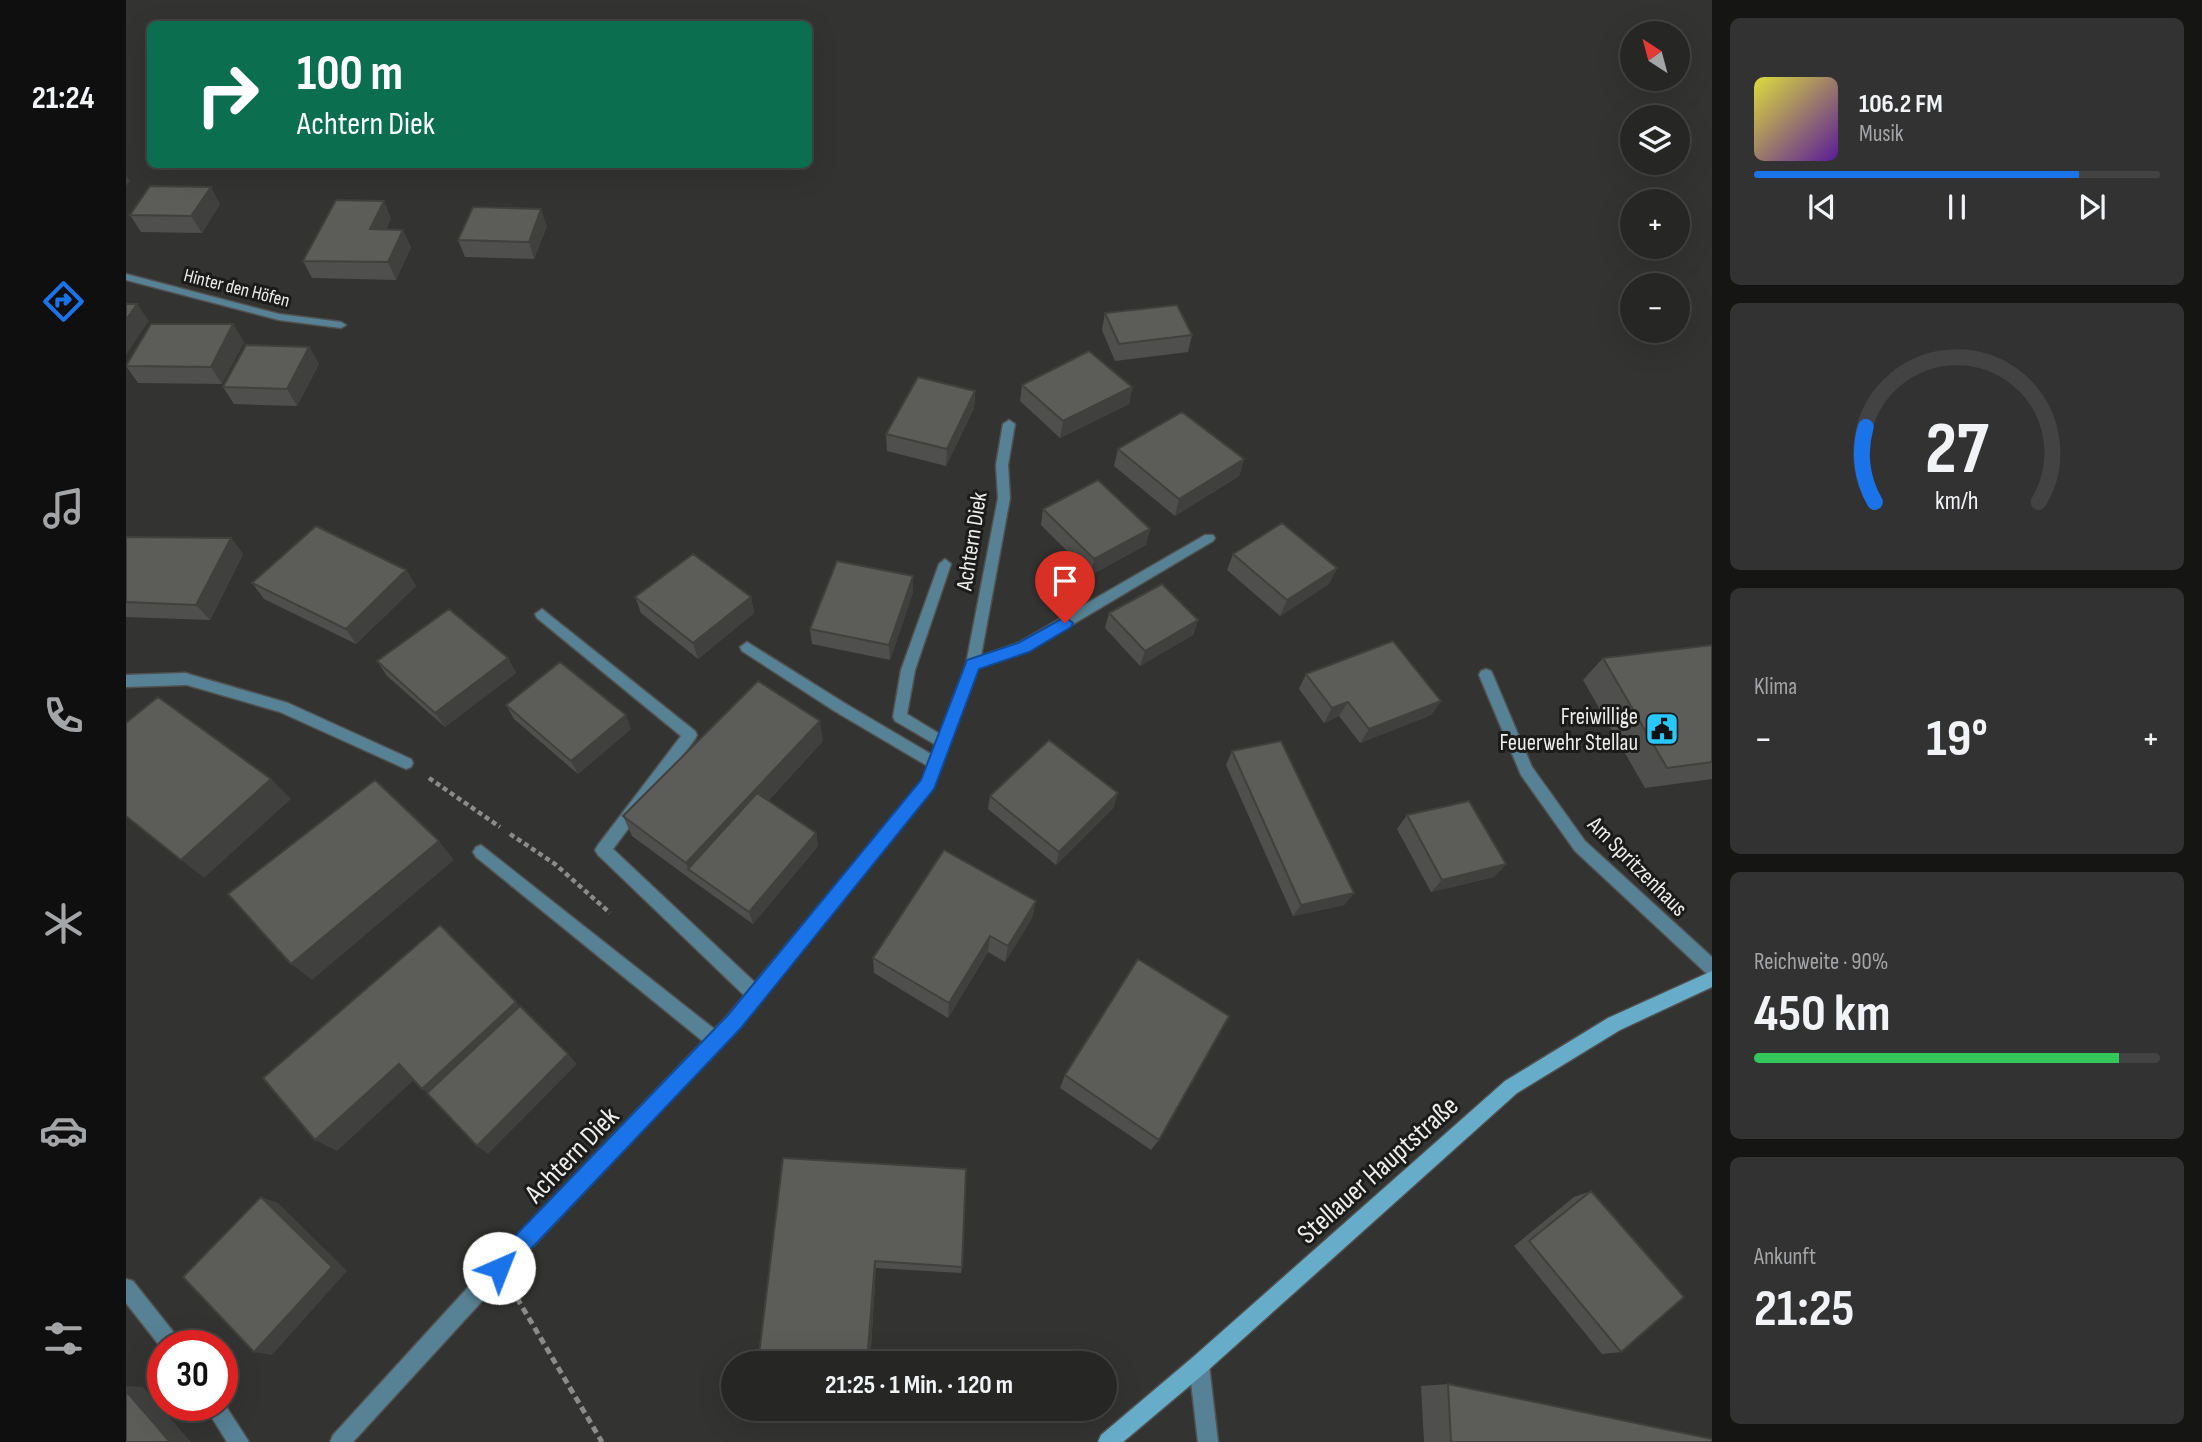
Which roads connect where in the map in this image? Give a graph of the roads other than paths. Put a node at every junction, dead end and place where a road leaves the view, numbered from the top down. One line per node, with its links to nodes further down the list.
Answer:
1 (126, 277): 2 (street, Hinter den Höfen)
2 (341, 325)
3 (1009, 424): 8 (street, Achtern Diek)
4 (1209, 538): 8 (street)
5 (944, 564): 11 (street)
6 (542, 614): 17 (street)
7 (747, 647): 13 (street)
8 (973, 664): 11 (street, Achtern Diek)
9 (1486, 675): 15 (street, Am Spritzenhaus)
10 (126, 681): 12 (street)
11 (943, 743): 13 (street, Achtern Diek)
12 (405, 763)
13 (936, 764): 17 (street, Achtern Diek)
14 (481, 852): 18 (street)
15 (1712, 968)
16 (1712, 979): 21 (street, Stellauer Hauptstraße)
17 (756, 995): 18 (street, Achtern Diek)
18 (716, 1041): 24 (street, Achtern Diek)
19 (126, 1288): 20 (street)
20 (159, 1330)
21 (1199, 1365): 25 (street, Stellauer Hauptstraße); 26 (street)
22 (225, 1421): 23 (street)
23 (239, 1442)
24 (340, 1442)
25 (1108, 1442)
26 (1208, 1442)

